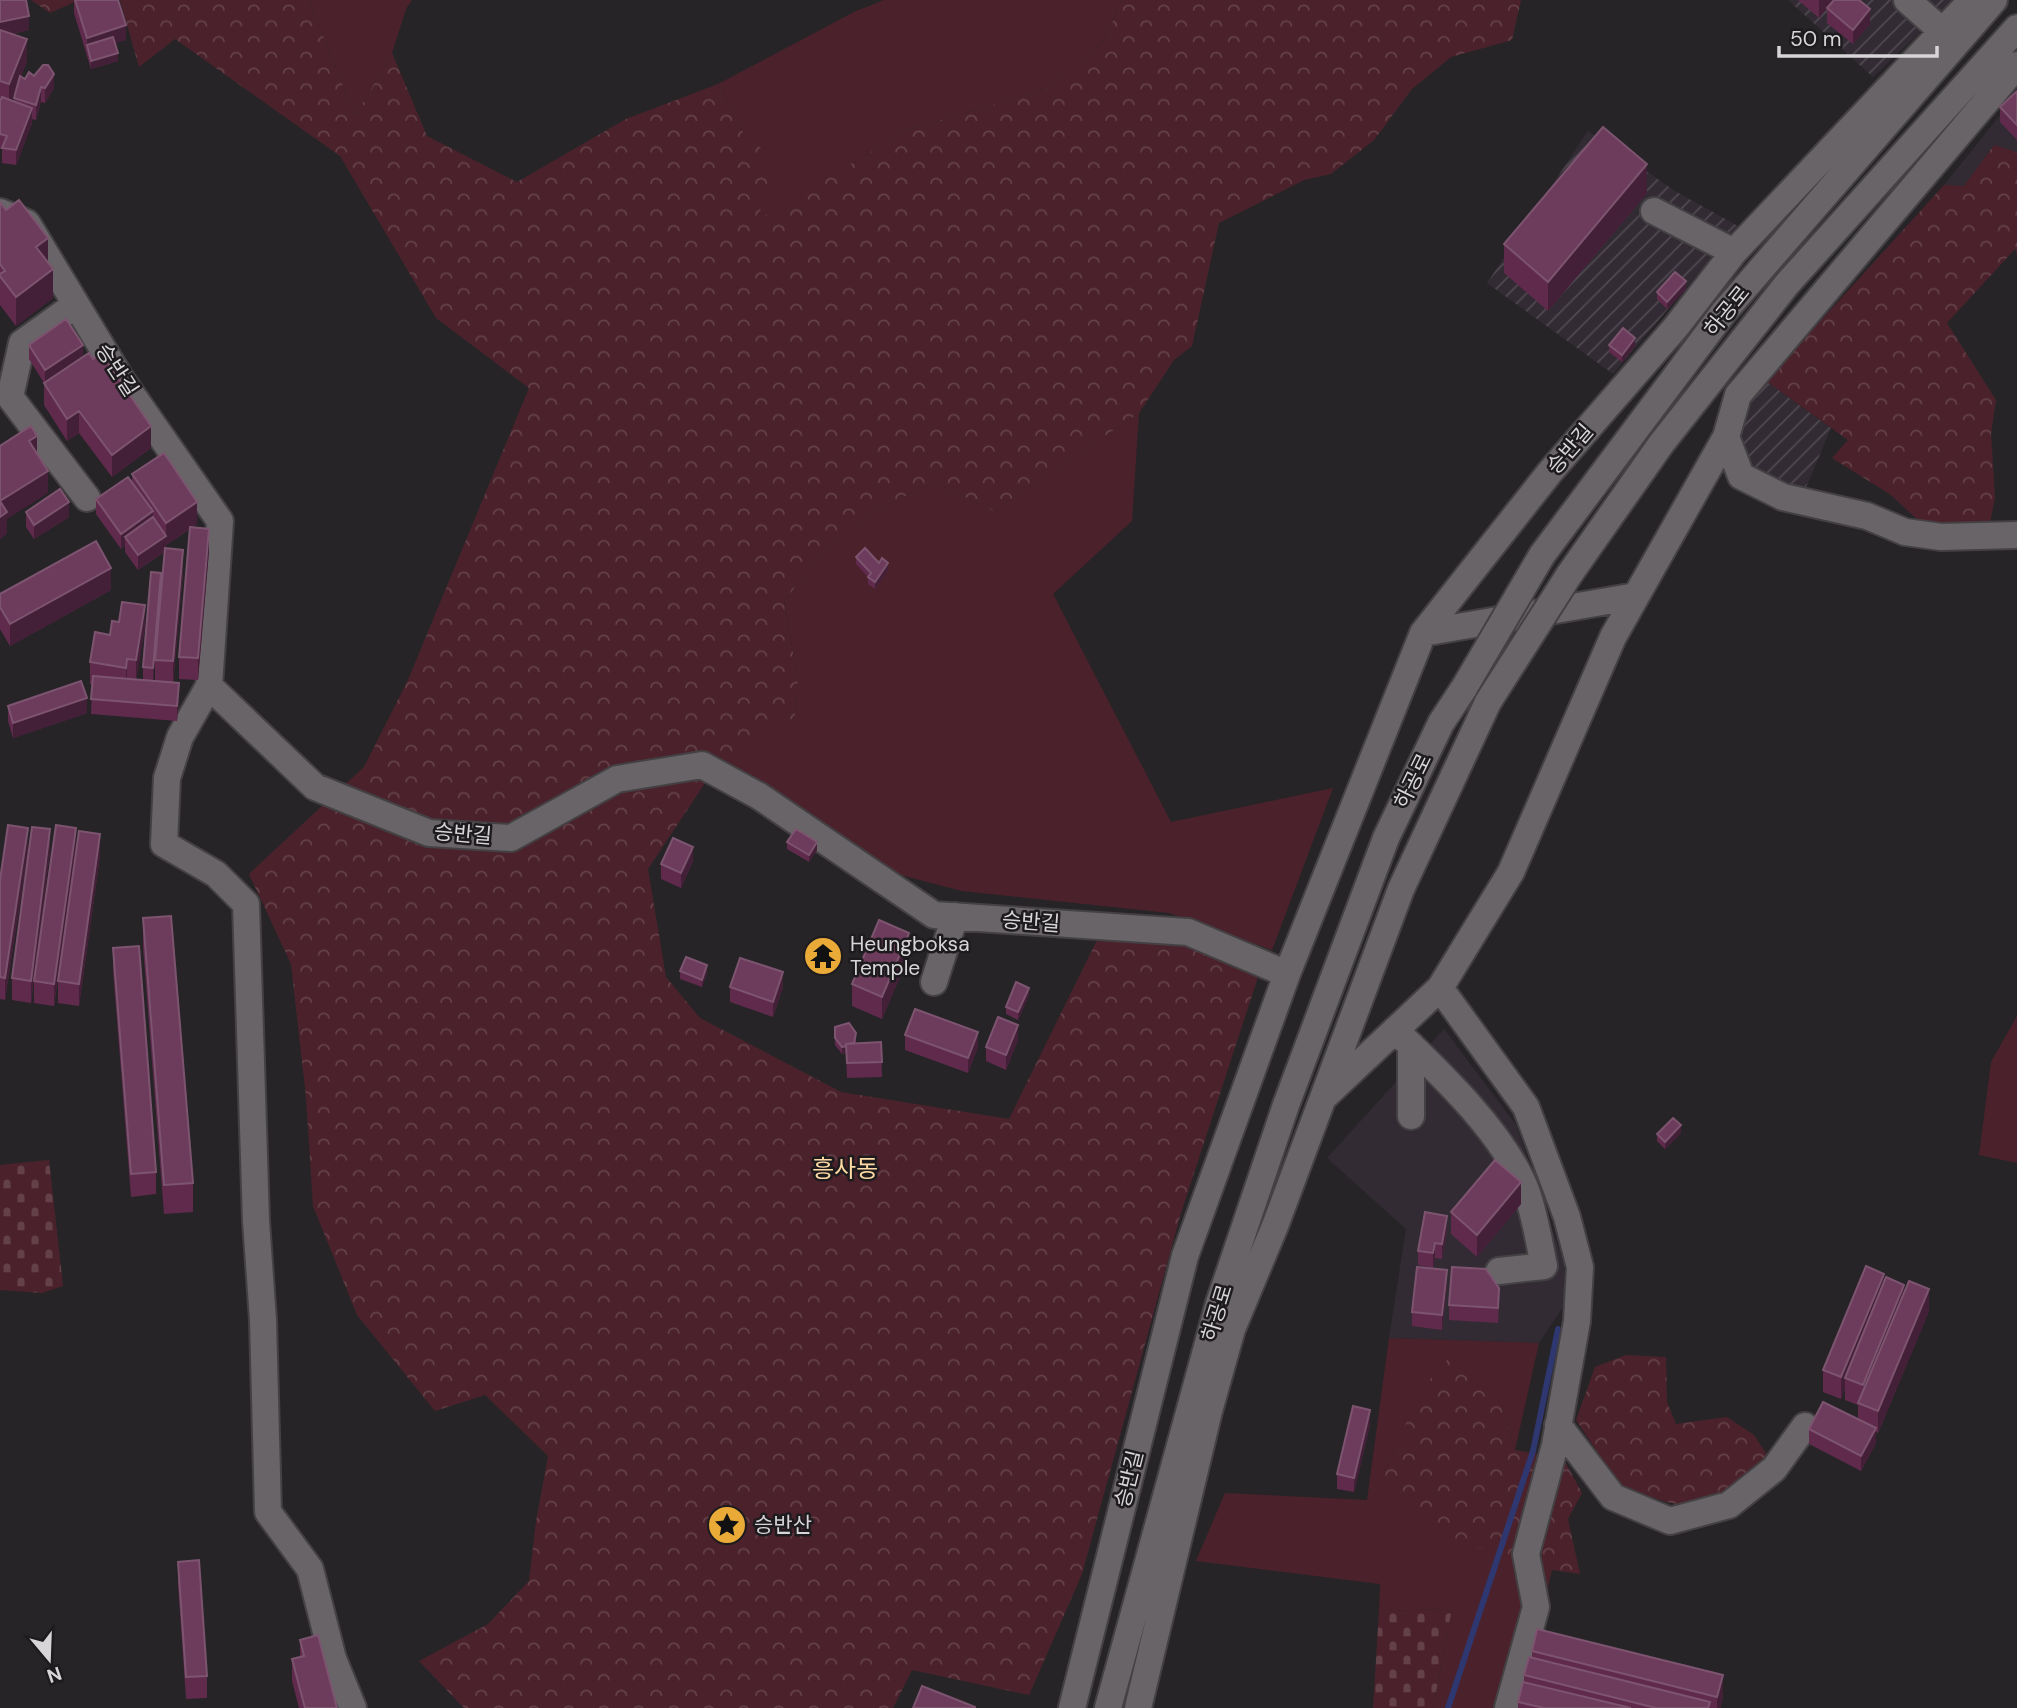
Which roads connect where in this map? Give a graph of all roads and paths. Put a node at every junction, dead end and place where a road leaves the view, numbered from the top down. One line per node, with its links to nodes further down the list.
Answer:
1 (1907, 0): 5 (street)
2 (1972, 0): 5 (street, 승반길)
3 (1994, 0): 29 (street, 하공로, bridge)
4 (2017, 28): 22 (street, 하공로, bridge)
5 (1942, 31): 9 (street, 승반길)
6 (2017, 65): 11 (street)
7 (1654, 211): 9 (street)
8 (0, 212): 10 (street, 승반길)
9 (1734, 252): 15 (street, 승반길)
10 (75, 305): 12 (street); 16 (street, 승반길)
11 (1726, 438): 13 (street); 14 (street)
12 (87, 498)
13 (2017, 535)
14 (1636, 596): 15 (street); 20 (street)
15 (1423, 633): 18 (street, 승반길)
16 (209, 686): 17 (street, 승반길); 27 (street)
17 (955, 916): 18 (street, 승반길); 19 (street)
18 (1287, 974): 28 (street, 승반길)
19 (934, 982)
20 (1440, 988): 21 (street); 25 (street)
21 (1403, 1037): 22 (street); 23 (street); 24 (street)
22 (1322, 1098): 30 (street, 하공로)
23 (1411, 1116)
24 (1499, 1271)
25 (1558, 1425): 26 (street); 31 (street)
26 (1805, 1426)
27 (353, 1708)
28 (1072, 1708)
29 (1108, 1708)
30 (1138, 1708)
31 (1508, 1708)

